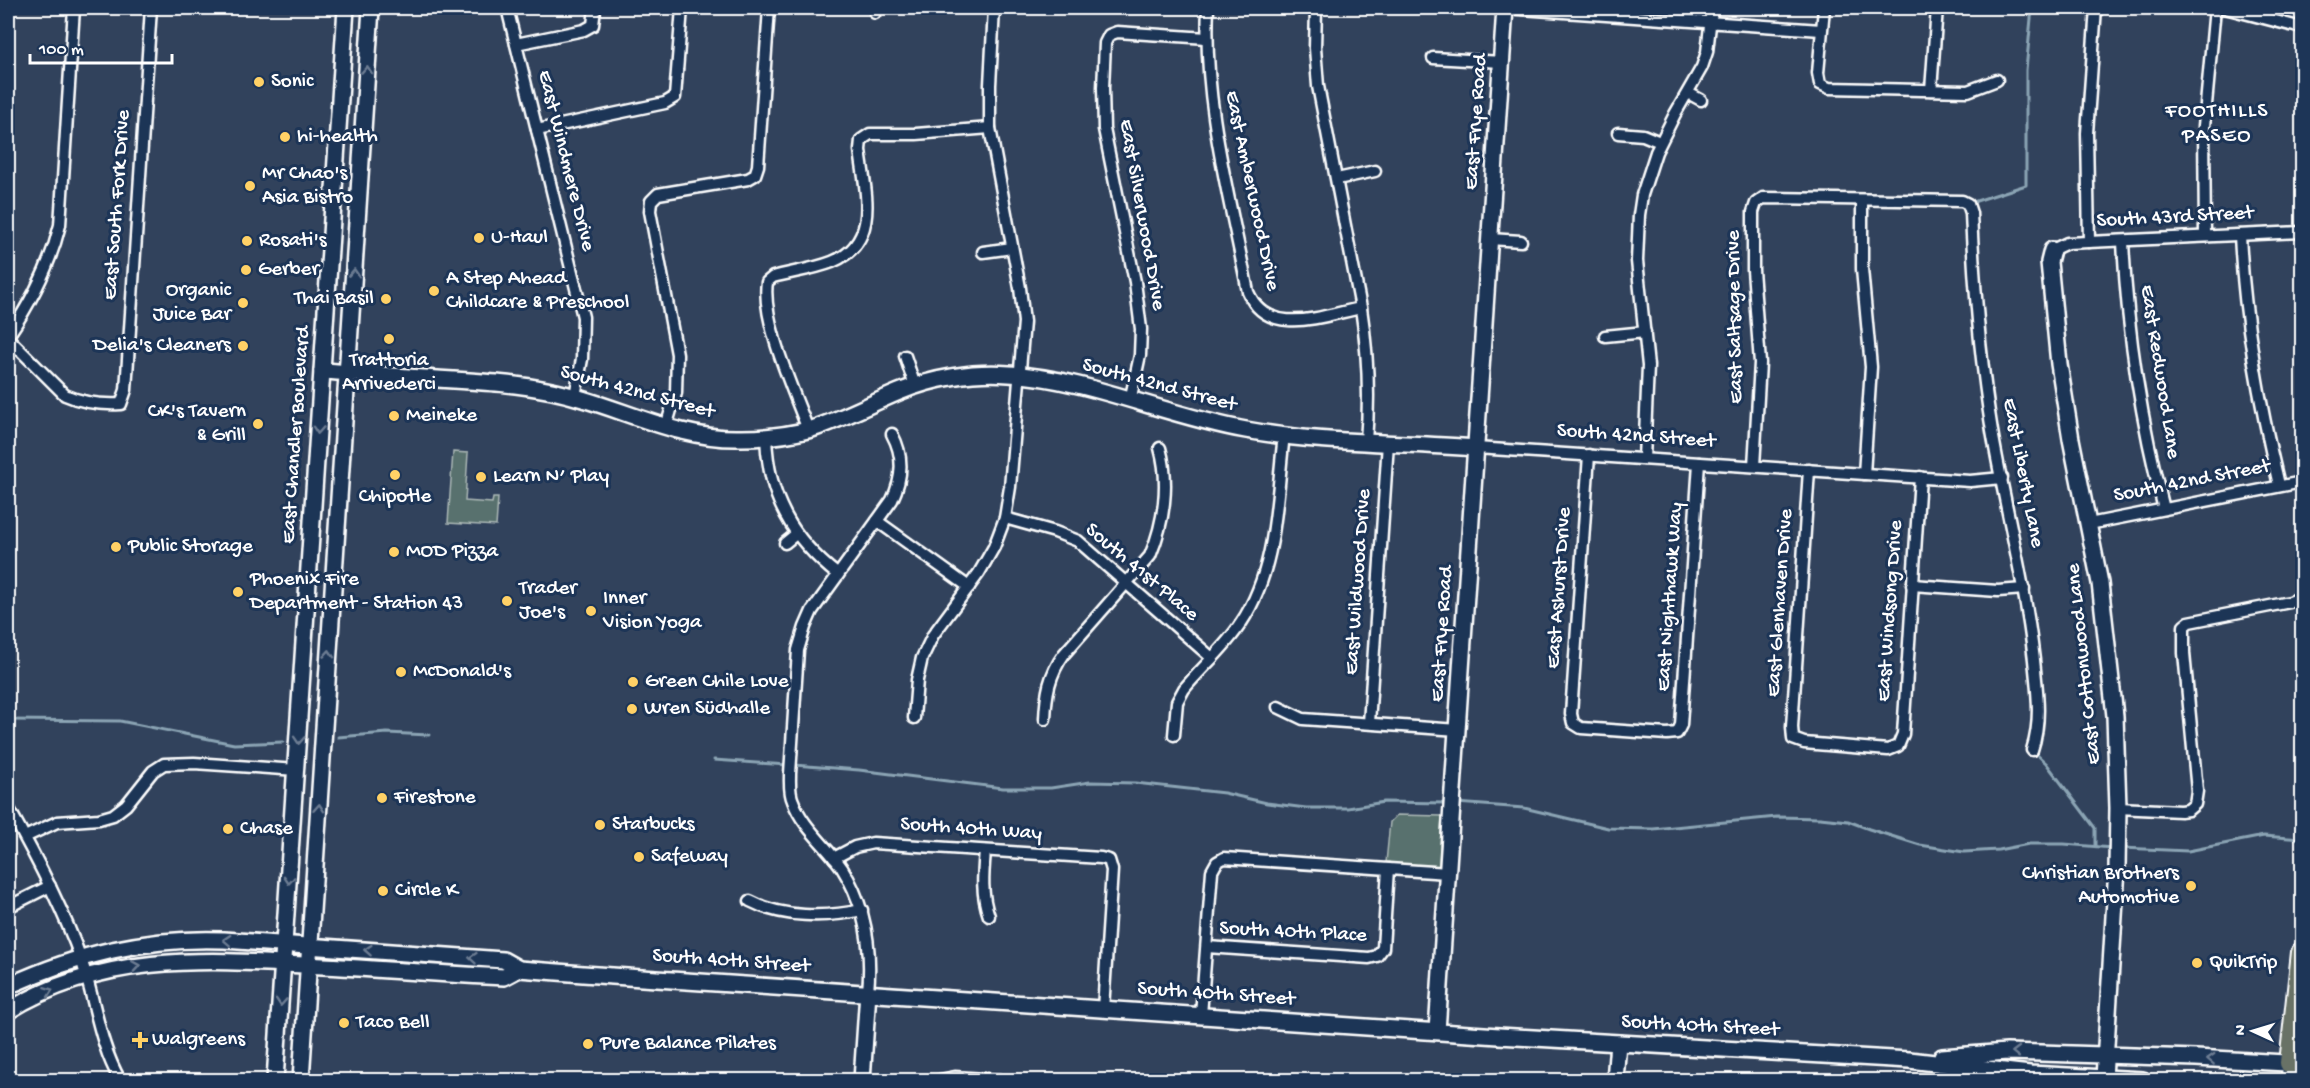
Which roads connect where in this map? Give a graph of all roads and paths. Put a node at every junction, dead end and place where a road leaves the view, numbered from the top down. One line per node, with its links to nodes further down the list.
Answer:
1 (74, 8): 52 (street)
2 (151, 8): 52 (street, East South Fork Drive)
3 (346, 8): 30 (main road, East Chandler Boulevard)
4 (372, 8): 32 (main road, one-way to 4)
5 (508, 8): 23 (street, East Windmere Drive)
6 (595, 8): 23 (street)
7 (682, 8): 33 (street)
8 (769, 8): 60 (street)
9 (994, 8): 31 (street)
10 (1208, 8): 22 (street, East Amberwood Drive)
11 (1316, 8): 37 (street)
12 (1505, 8): 19 (street); 25 (main road, East Frye Road)
13 (1712, 8): 19 (street)
14 (1824, 8): 21 (street)
15 (1937, 8): 27 (street)
16 (2096, 8): 45 (street)
17 (2215, 8): 41 (street)
18 (2225, 8): 20 (street)
19 (1711, 21): 21 (street); 28 (street)
20 (2302, 28)
21 (1821, 30): 27 (street)
22 (1207, 38): 49 (street, East Amberwood Drive); 59 (street, East Silverwood Drive)
23 (516, 44): 33 (street, East Windmere Drive)
24 (1433, 58): 25 (street)
25 (1502, 62): 42 (main road, East Frye Road)
26 (1997, 80): 27 (street)
27 (1930, 90)
28 (1688, 93): 29 (street); 35 (street)
29 (1701, 100)
30 (339, 119): 32 (main road); 54 (main road, East Chandler Boulevard)
31 (990, 128): 46 (street); 61 (street)
32 (363, 129): 55 (main road, one-way to 32)
33 (537, 130): 58 (street, East Windmere Drive)
34 (1618, 133): 35 (street)
35 (1660, 142): 50 (street)
36 (1375, 171): 37 (street)
37 (1337, 179): 49 (street)
38 (1862, 200): 72 (street, East Saltsage Drive); 74 (street); 76 (street, East Liberty Lane)
39 (2302, 232): 40 (street, South 43rd Street)
40 (2240, 235): 41 (street, South 43rd Street); 78 (street)
41 (2205, 236): 44 (street, South 43rd Street)
42 (1490, 239): 43 (street); 68 (main road, East Frye Road)
43 (1521, 241)
44 (2123, 241): 45 (street, South 43rd Street); 79 (street, East Redwood Lane)
45 (2089, 242): 47 (street, South 43rd Street)
46 (1012, 248): 48 (street); 56 (street)
47 (2052, 250): 82 (main road, East Cottonwood Lane)
48 (983, 252)
49 (1361, 308): 65 (street)
50 (1645, 332): 51 (street); 70 (street)
51 (1605, 336)
52 (8, 337)
53 (905, 356): 57 (street)
54 (322, 371): 55 (main road, South 42nd Street); 91 (main road, East Chandler Boulevard, one-way to 91)
55 (348, 373): 58 (main road, South 42nd Street); 92 (main road)
56 (1020, 375): 57 (main road, South 42nd Street); 59 (main road, South 42nd Street); 80 (street)
57 (915, 386): 61 (main road, South 42nd Street)
58 (575, 396): 60 (main road, South 42nd Street)
59 (1130, 401): 63 (main road, South 42nd Street)
60 (666, 428): 64 (main road, South 42nd Street)
61 (808, 430): 64 (main road, South 42nd Street)
62 (892, 434): 81 (street)
63 (1284, 435): 65 (main road, South 42nd Street); 93 (street)
64 (766, 437): 83 (street)
65 (1366, 441): 66 (main road, South 42nd Street)
66 (1388, 443): 68 (main road, South 42nd Street); 99 (street, East Wildwood Drive)
67 (1161, 448): 86 (street)
68 (1476, 448): 69 (street, South 42nd Street); 100 (main road, East Frye Road)
69 (1589, 455): 70 (street, South 42nd Street); 101 (street, East Ashurst Drive)
70 (1644, 459): 71 (street, South 42nd Street)
71 (1699, 463): 72 (street, South 42nd Street); 101 (street, East Nighthawk Way)
72 (1754, 466): 73 (street, South 42nd Street)
73 (1809, 470): 74 (street, South 42nd Street); 103 (street, East Glenhaven Drive)
74 (1864, 474): 75 (street, South 42nd Street)
75 (1920, 477): 76 (street, South 42nd Street); 87 (street, East Windsong Drive)
76 (2002, 478): 89 (street, East Liberty Lane)
77 (2302, 482): 78 (street, South 42nd Street)
78 (2278, 485): 79 (street, South 42nd Street)
79 (2164, 509): 82 (street, South 42nd Street)
80 (1005, 518): 86 (street, South 41st Place); 88 (street)
81 (877, 520): 85 (street); 88 (street)
82 (2089, 524): 107 (main road, East Cottonwood Lane)
83 (796, 534): 84 (street); 85 (street)
84 (784, 543)
85 (838, 575): 110 (street)
86 (1128, 584): 93 (street, South 41st Place); 98 (street)
87 (1912, 585): 89 (street); 103 (street, East Windsong Drive)
88 (969, 587): 97 (street)
89 (2024, 589): 104 (street, East Liberty Lane)
90 (2301, 595): 107 (street)
91 (306, 619): 92 (main road); 95 (main road, East Chandler Boulevard)
92 (331, 622): 96 (main road, one-way to 92)
93 (1212, 658): 102 (street)
94 (1278, 707): 99 (street)
95 (300, 710): 96 (main road); 105 (main road, East Chandler Boulevard, one-way to 105)
96 (326, 712): 119 (main road, one-way to 96)
97 (914, 718)
98 (1045, 720)
99 (1369, 723): 100 (street)
100 (1458, 729): 112 (main road, East Frye Road)
101 (1677, 733)
102 (1174, 735)
103 (1898, 746)
104 (2032, 750)
105 (297, 770): 108 (street); 118 (main road, East Chandler Boulevard, one-way to 118)
106 (8, 807): 108 (street)
107 (2118, 808): 133 (main road, East Cottonwood Lane)
108 (25, 837): 113 (street)
109 (985, 851): 110 (street, South 40th Way); 117 (street); 128 (street, South 40th Way)
110 (834, 858): 116 (street)
111 (1388, 869): 112 (street); 120 (street); 120 (street, South 40th Place)
112 (1448, 873): 131 (main road, East Frye Road)
113 (50, 886): 115 (street); 124 (street)
114 (750, 901): 116 (street)
115 (8, 907)
116 (862, 910): 127 (street)
117 (989, 916)
118 (285, 944): 119 (main road, South 40th Street); 122 (main road, East Chandler Boulevard); 124 (main road, South 40th Street, one-way to 124)
119 (310, 946): 123 (main road); 125 (main road, South 40th Street, one-way to 119)
120 (1207, 947): 130 (street)
121 (2302, 952): 135 (highway)
122 (284, 964): 123 (main road, South 40th Street); 124 (main road, South 40th Street, one-way to 122); 138 (main road, East Chandler Boulevard, one-way to 138)
123 (309, 965): 125 (main road, South 40th Street); 139 (main road)
124 (84, 968): 126 (main road); 129 (main road, one-way to 124); 137 (street)
125 (519, 969): 127 (main road, South 40th Street)
126 (8, 987)
127 (868, 992): 128 (main road, South 40th Street); 140 (main road)
128 (1103, 1009): 130 (main road, South 40th Street)
129 (8, 1011)
130 (1201, 1016): 131 (main road, South 40th Street)
131 (1437, 1031): 132 (main road, South 40th Street)
132 (1618, 1043): 134 (main road, South 40th Street); 143 (main road)
133 (2105, 1054): 134 (main road, South 40th Street, one-way to 134); 135 (main road, South 40th Street, one-way to 133); 136 (main road, East Cottonwood Lane)
134 (1910, 1060): 136 (main road, South 40th Street)
135 (2294, 1069)
136 (2104, 1078): 144 (main road, South 40th Street)
137 (120, 1080)
138 (275, 1080)
139 (301, 1080)
140 (861, 1080)
141 (940, 1080): 142 (street)
142 (1000, 1080)
143 (1615, 1080)
144 (2143, 1080)

